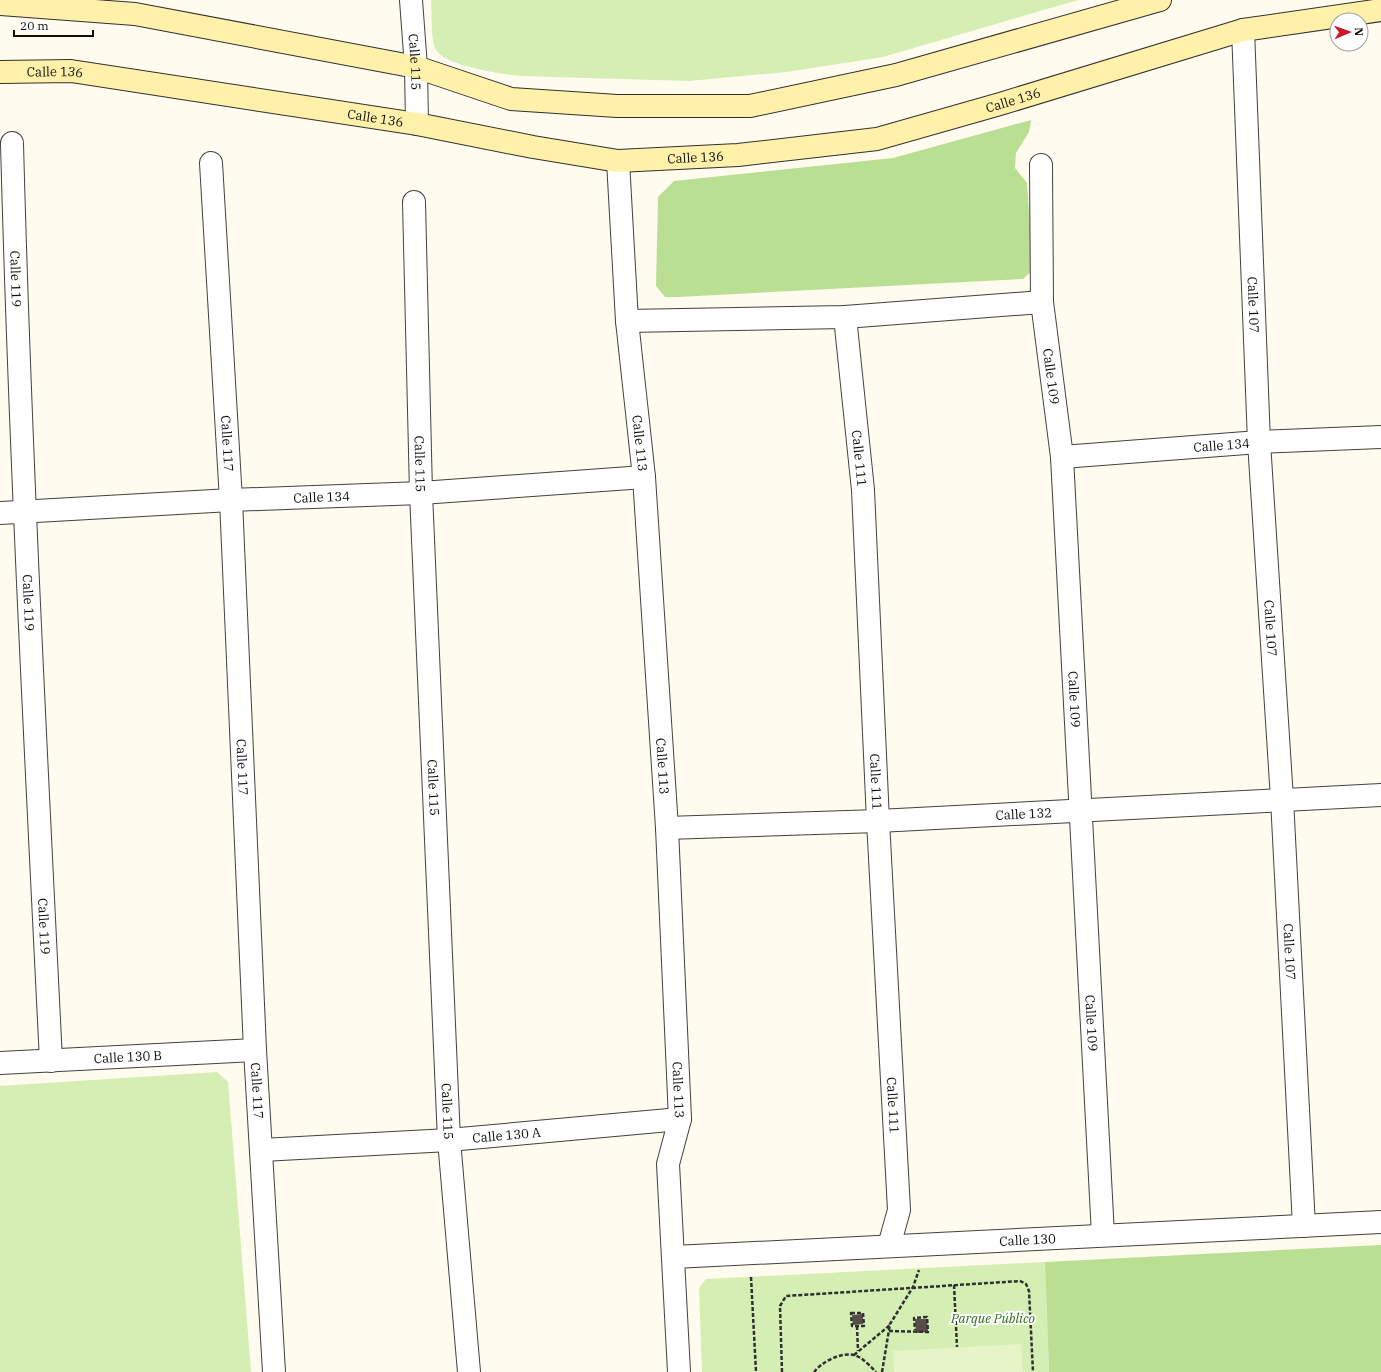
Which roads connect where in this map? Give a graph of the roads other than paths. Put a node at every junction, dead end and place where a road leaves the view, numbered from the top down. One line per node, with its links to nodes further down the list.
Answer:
1 (411, 0): 6 (street, Calle 115)
2 (1160, 0): 6 (main road)
3 (0, 4): 6 (main road)
4 (1381, 10): 5 (main road, Calle 136)
5 (1243, 30): 10 (main road, Calle 136); 18 (street, Calle 107)
6 (416, 67): 8 (street, Calle 115)
7 (0, 72): 8 (main road, Calle 136)
8 (417, 124): 10 (main road, Calle 136)
9 (12, 143): 23 (street, Calle 119)
10 (618, 161): 16 (street, Calle 113)
11 (211, 163): 22 (street, Calle 117)
12 (1041, 165): 14 (street, Calle 109)
13 (414, 202): 21 (street, Calle 115)
14 (1042, 302): 15 (street); 19 (street, Calle 109)
15 (845, 317): 16 (street); 28 (street, Calle 111)
16 (626, 321): 20 (street, Calle 113)
17 (1381, 437): 18 (street, Calle 134)
18 (1259, 442): 19 (street, Calle 134); 26 (street, Calle 107)
19 (1062, 457): 27 (street, Calle 109)
20 (644, 477): 21 (street, Calle 134); 29 (street, Calle 113)
21 (421, 493): 22 (street, Calle 134); 34 (street, Calle 115)
22 (230, 500): 23 (street, Calle 134); 30 (street, Calle 117)
23 (24, 512): 24 (street, Calle 134); 31 (street, Calle 119)
24 (0, 513)
25 (1381, 795): 26 (street, Calle 132)
26 (1282, 799): 27 (street, Calle 132); 37 (street, Calle 107)
27 (1079, 809): 28 (street, Calle 132); 38 (street, Calle 109)
28 (878, 821): 29 (street, Calle 132); 39 (street, Calle 111)
29 (667, 828): 33 (street, Calle 113)
30 (255, 1050): 31 (street, Calle 130 B); 35 (street, Calle 117)
31 (51, 1061): 32 (street, Calle 130 B)
32 (0, 1064)
33 (680, 1119): 34 (street, Calle 130 A); 40 (street, Calle 113)
34 (449, 1140): 35 (street, Calle 130 A); 42 (street, Calle 115)
35 (262, 1150): 41 (street, Calle 117)
36 (1381, 1222): 37 (street, Calle 130)
37 (1304, 1226): 38 (street, Calle 130)
38 (1102, 1235): 39 (street, Calle 130)
39 (889, 1246): 40 (street, Calle 130)
40 (674, 1257): 43 (street, Calle 113)
41 (274, 1372)
42 (469, 1372)
43 (679, 1372)

